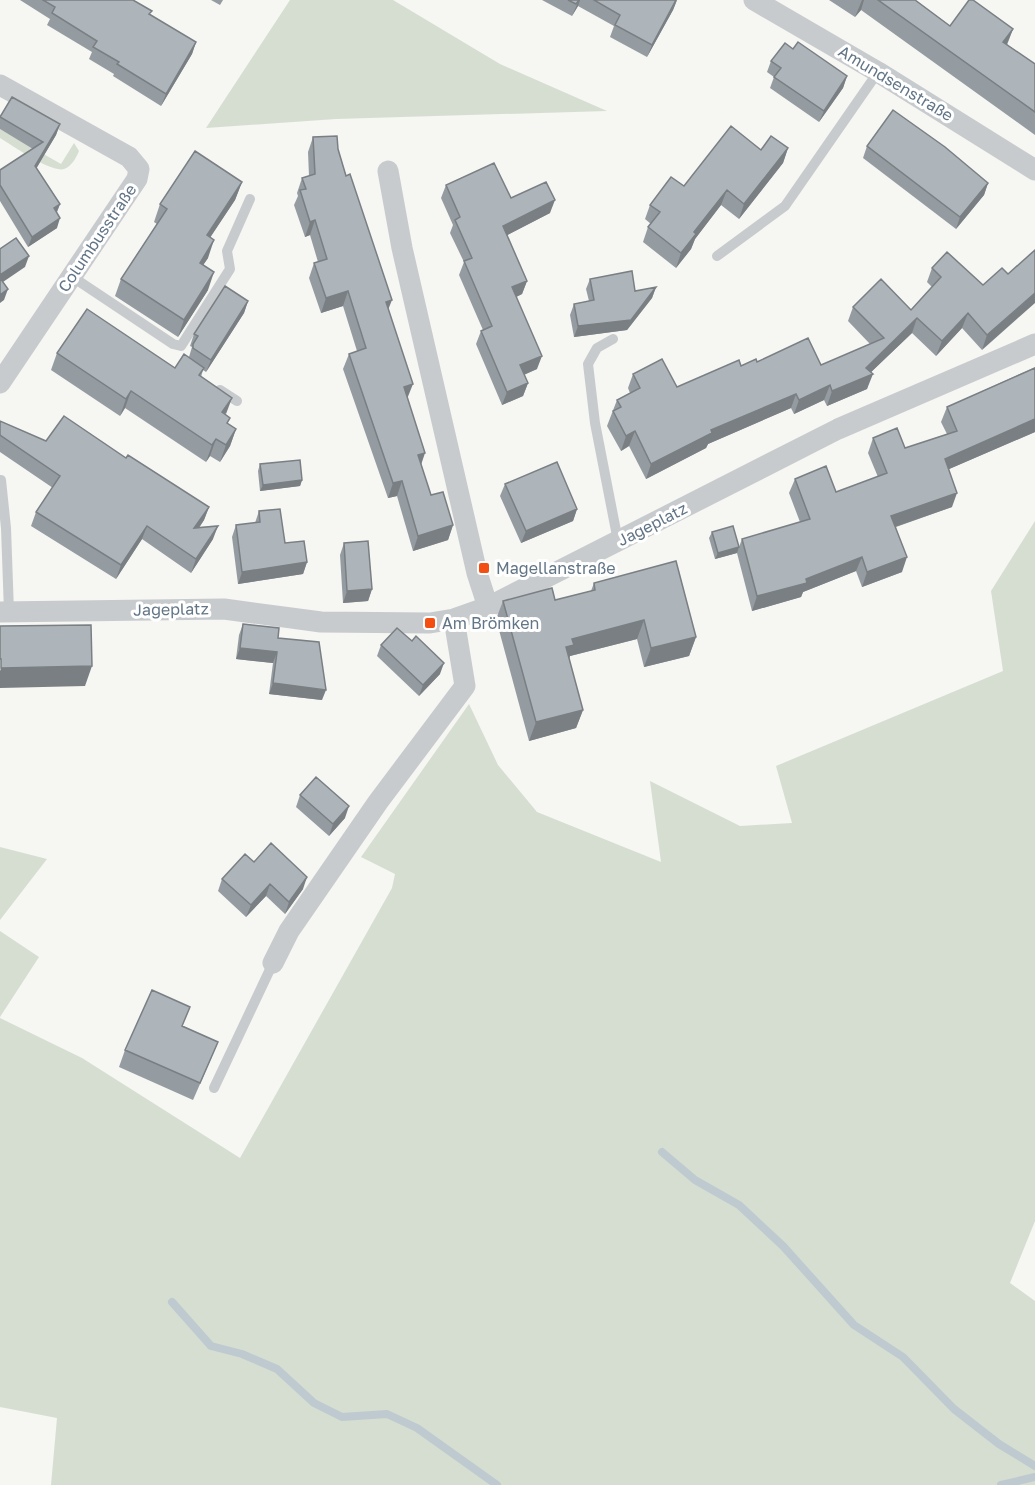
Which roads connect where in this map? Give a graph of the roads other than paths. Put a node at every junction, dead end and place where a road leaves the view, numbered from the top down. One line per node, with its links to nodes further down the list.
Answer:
1 (754, 0): 2 (street, Amundsenstraße)
2 (878, 72): 4 (street, Amundsenstraße); 7 (lane)
3 (0, 85): 8 (street, Columbusstraße)
4 (1035, 170)
5 (388, 171): 16 (street)
6 (250, 199): 8 (lane)
7 (717, 256)
8 (71, 276): 11 (street, Columbusstraße)
9 (613, 339): 15 (lane)
10 (1035, 344): 15 (street, Jageplatz)
11 (0, 383)
12 (209, 383): 13 (lane)
13 (237, 401)
14 (2, 480): 17 (lane)
15 (618, 541): 16 (street, Jageplatz)
16 (488, 607): 18 (street, Jageplatz)
17 (4, 612): 18 (street, Jageplatz)
18 (454, 619): 19 (street)
19 (273, 963): 20 (lane)
20 (214, 1088)

